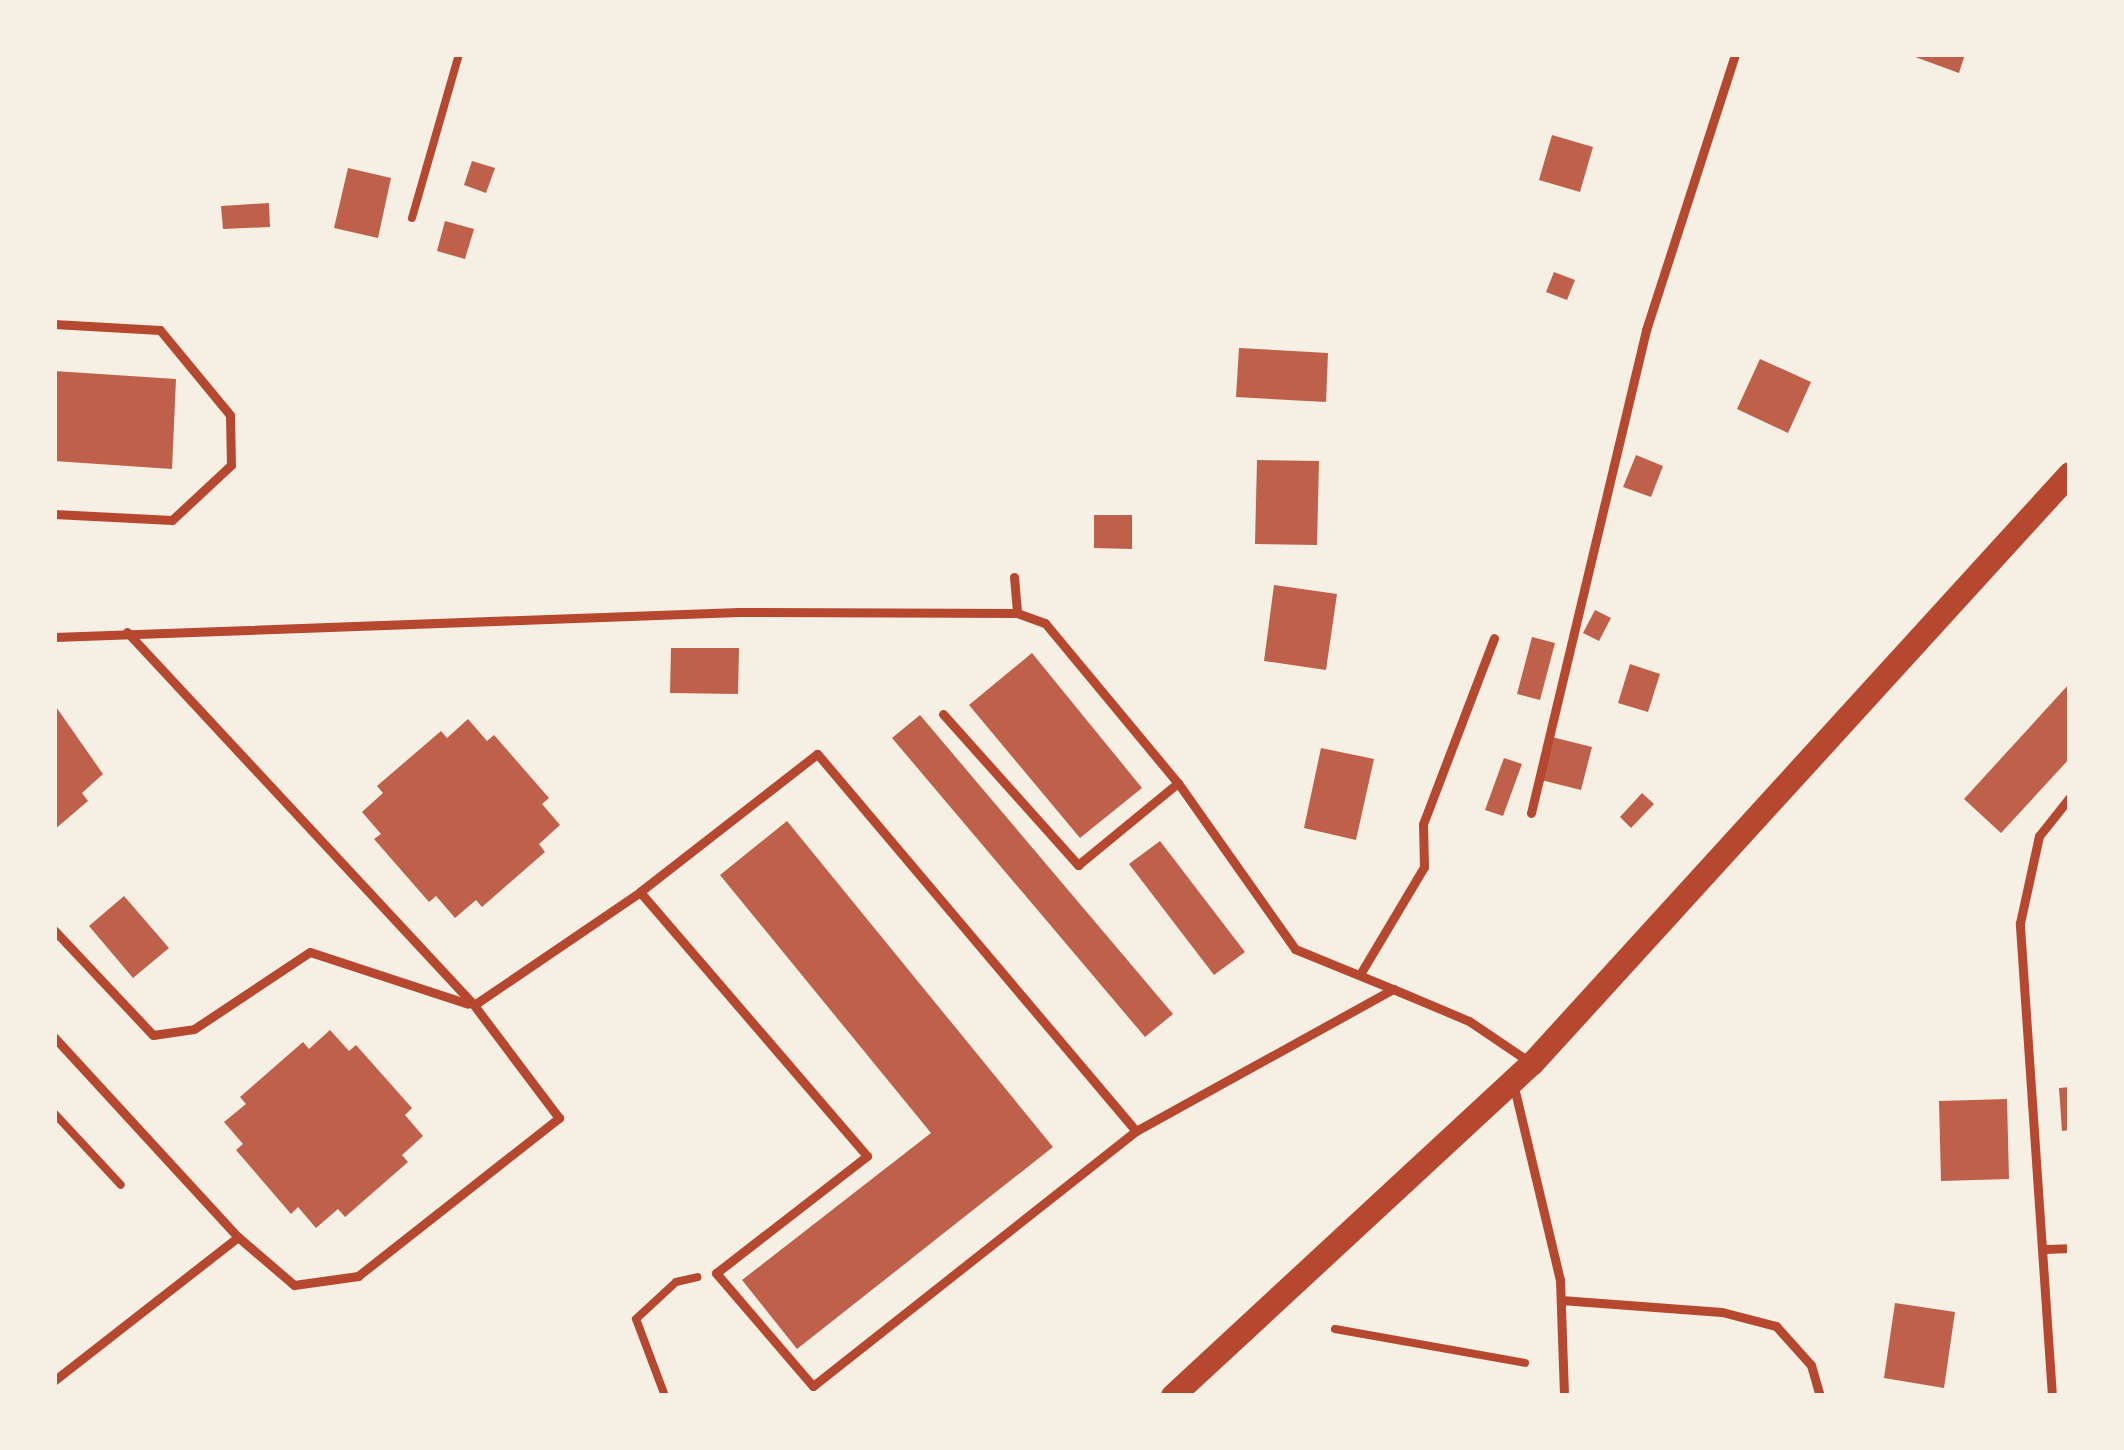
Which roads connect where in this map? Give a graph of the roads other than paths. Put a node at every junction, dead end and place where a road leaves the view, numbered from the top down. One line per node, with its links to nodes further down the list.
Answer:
1 (1735, 54): 13 (lane)
2 (54, 324): 4 (lane)
3 (2070, 474): 20 (main road)
4 (54, 514)
5 (1014, 577): 6 (lane)
6 (1017, 613): 7 (lane); 11 (lane)
7 (127, 632): 8 (lane); 18 (lane)
8 (54, 638)
9 (1494, 638): 16 (lane)
10 (944, 714): 11 (lane)
11 (1178, 783): 16 (lane)
12 (2070, 797): 25 (lane)
13 (1532, 813)
14 (640, 892): 18 (lane); 22 (lane); 22 (lane)
15 (54, 930): 18 (lane)
16 (1362, 971): 17 (lane)
17 (1394, 989): 20 (lane); 22 (lane)
18 (473, 1006): 23 (lane)
19 (54, 1037): 23 (lane)
20 (1532, 1064): 21 (main road)
21 (1513, 1082): 26 (lane); 28 (main road)
22 (1136, 1131)
23 (238, 1237): 27 (lane)
24 (2070, 1248): 25 (lane)
25 (2045, 1249): 31 (lane)
26 (1561, 1300): 29 (lane); 30 (lane)
27 (54, 1381)
28 (1174, 1396)
29 (1564, 1396)
30 (1820, 1396)
31 (2052, 1396)

